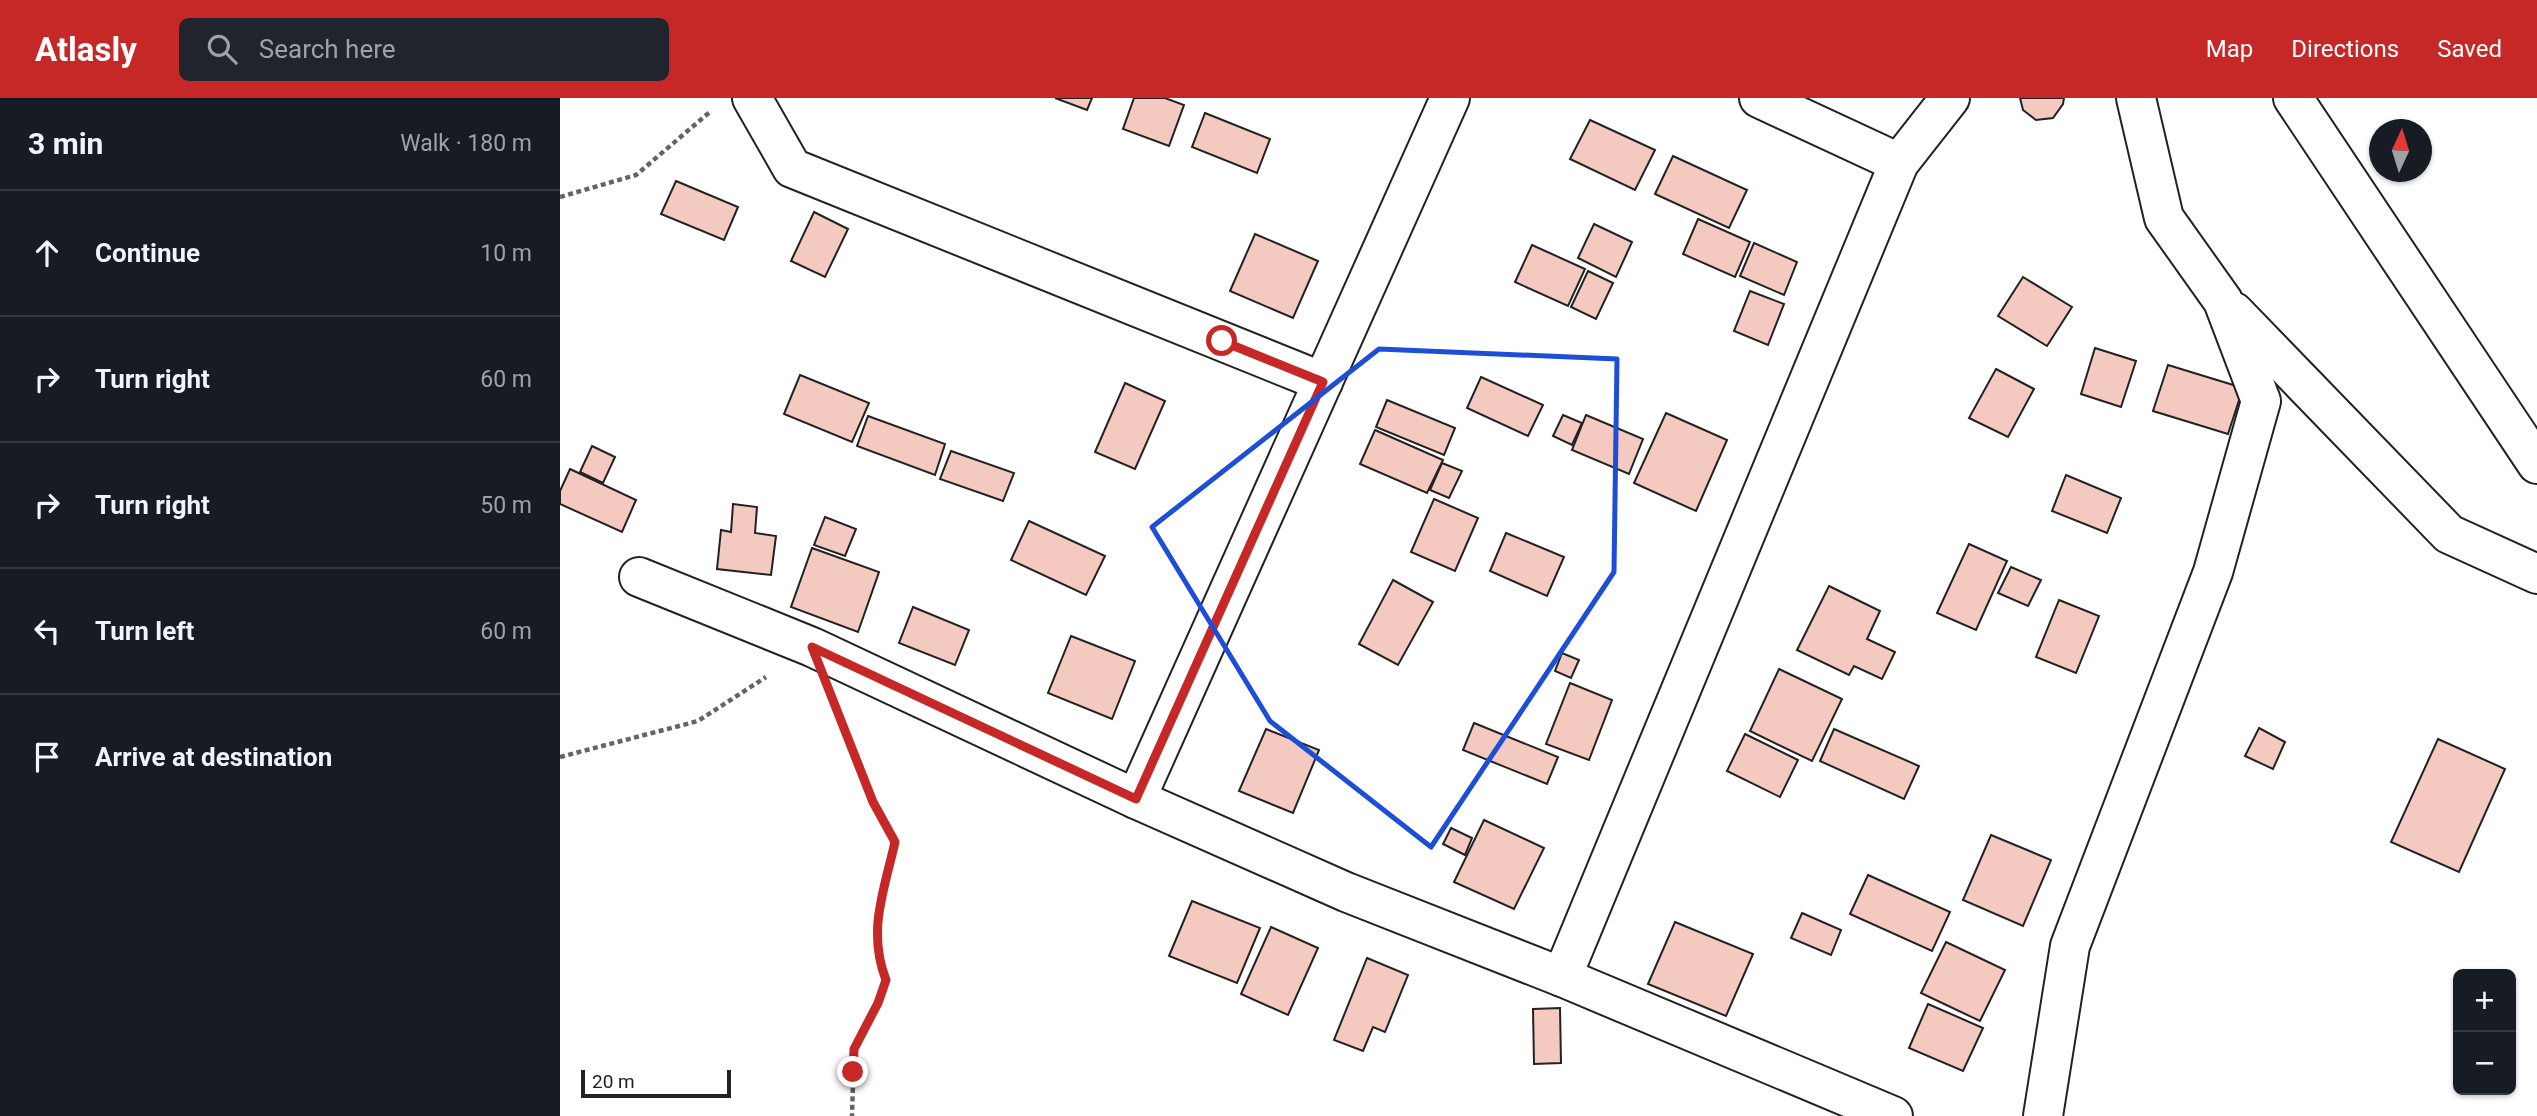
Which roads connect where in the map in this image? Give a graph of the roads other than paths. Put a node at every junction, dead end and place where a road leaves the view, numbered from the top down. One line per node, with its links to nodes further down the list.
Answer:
1 (1450, 98): 9 (street)
2 (1759, 98): 7 (street)
3 (1950, 98): 7 (street)
4 (2136, 98): 8 (street)
5 (2293, 98): 10 (street)
6 (735, 102): 9 (street)
7 (1899, 163): 14 (street)
8 (2223, 301): 11 (street); 16 (street)
9 (1323, 382): 13 (street)
10 (2537, 464)
11 (2537, 574)
12 (639, 577): 13 (street)
13 (1136, 799): 14 (street)
14 (1562, 977): 15 (street)
15 (1893, 1116)
16 (2043, 1116)

